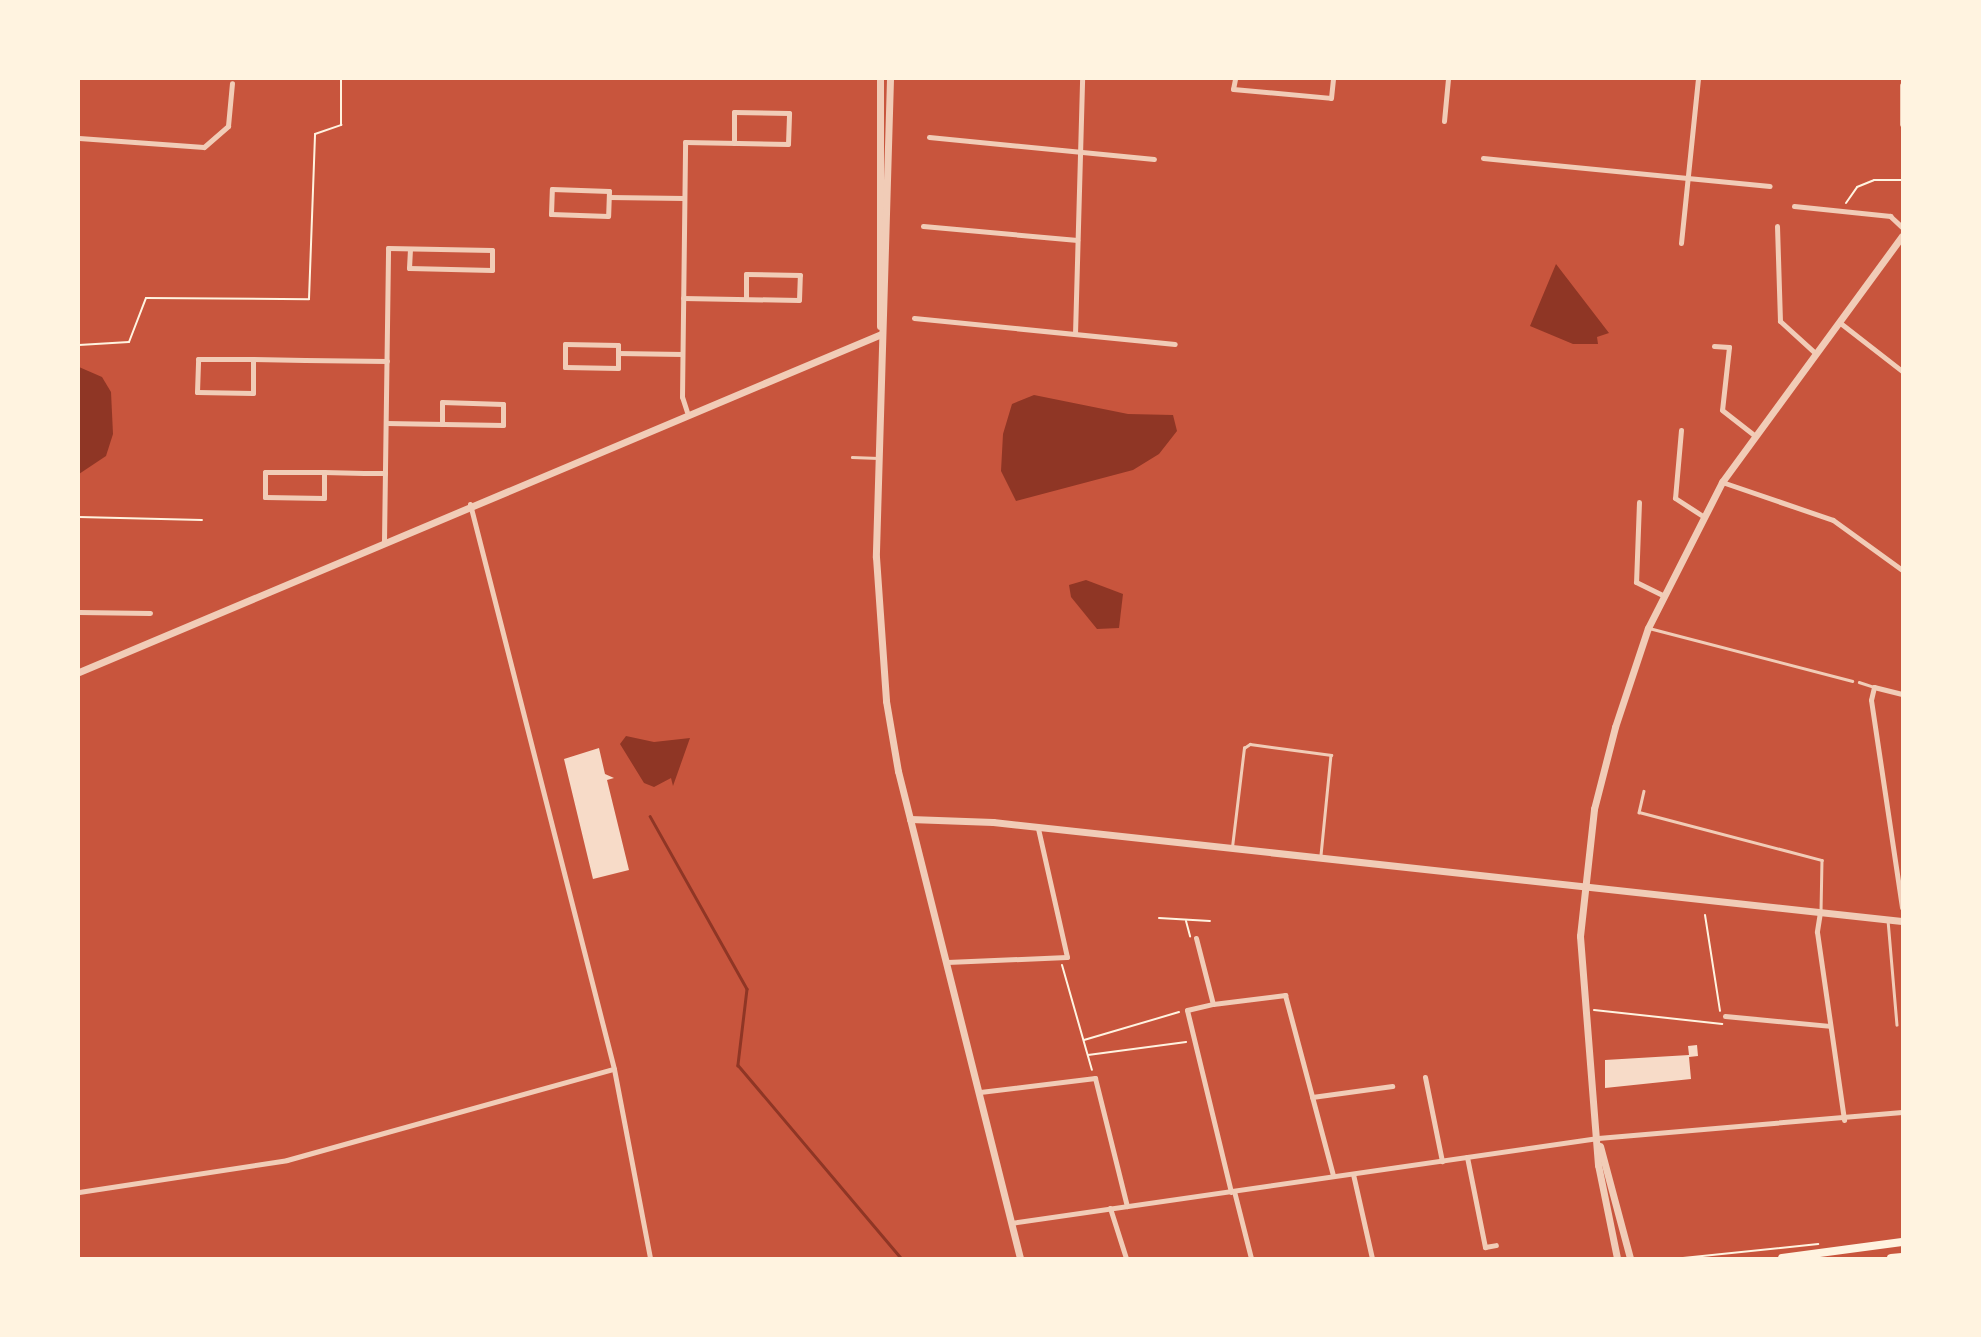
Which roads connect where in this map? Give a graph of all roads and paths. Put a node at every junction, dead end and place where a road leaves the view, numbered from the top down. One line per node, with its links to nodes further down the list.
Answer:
1 (341, 79): 40 (path)
2 (880, 79): 37 (street)
3 (890, 79): 37 (street)
4 (1082, 79): 16 (street)
5 (1235, 79): 6 (street)
6 (1333, 79)
7 (1448, 79): 11 (street)
8 (1698, 79): 19 (street)
9 (232, 83): 14 (street)
10 (1902, 85): 12 (street)
11 (1444, 121)
12 (1902, 124)
13 (929, 137): 16 (street)
14 (79, 138)
15 (734, 143): 15 (street); 23 (street)
16 (1080, 151): 18 (street); 30 (street)
17 (1483, 158): 19 (street)
18 (1154, 159)
19 (1688, 177): 21 (street); 31 (street)
20 (1902, 180): 25 (path)
21 (1770, 186)
22 (609, 197): 22 (street); 23 (street)
23 (684, 198): 33 (street)
24 (1794, 206): 25 (street)
25 (1846, 214): 28 (street)
26 (923, 226): 30 (street)
27 (1777, 226): 43 (street)
28 (1902, 227)
29 (1902, 236): 36 (street)
30 (1077, 240): 38 (street)
31 (1681, 243)
32 (410, 248): 32 (street); 46 (street)
33 (683, 298): 34 (street); 44 (street)
34 (746, 299): 34 (street)
35 (914, 318): 38 (street)
36 (1839, 322): 43 (street); 47 (street)
37 (881, 334): 48 (street); 54 (street)
38 (1075, 334): 39 (street)
39 (1175, 344)
40 (79, 345)
41 (1714, 346): 52 (street)
42 (618, 353): 42 (street); 44 (street)
43 (1815, 353): 52 (street)
44 (682, 354): 48 (street)
45 (253, 359): 45 (street); 46 (street)
46 (387, 361): 49 (street)
47 (1902, 372)
48 (687, 412): 59 (street)
49 (386, 423): 50 (street); 56 (street)
50 (442, 424): 50 (street)
51 (1681, 430): 60 (street)
52 (1753, 434): 57 (street)
53 (852, 457): 54 (lane)
54 (878, 458): 75 (street)
55 (324, 472): 55 (street); 56 (street)
56 (386, 473): 63 (street)
57 (1722, 482): 60 (street); 64 (street)
58 (1639, 502): 65 (street)
59 (471, 504): 63 (street); 100 (street)
60 (1703, 516): 65 (street)
61 (79, 517): 62 (path)
62 (202, 520)
63 (384, 541): 69 (street)
64 (1902, 570)
65 (1664, 595): 68 (street)
66 (79, 612): 67 (street)
67 (150, 613)
68 (1648, 628): 70 (lane); 79 (street)
69 (79, 672)
70 (1852, 681)
71 (1859, 682): 72 (lane)
72 (1874, 687): 73 (street); 80 (street)
73 (1902, 694)
74 (1644, 791): 81 (lane)
75 (910, 819): 76 (street); 90 (street)
76 (1038, 828): 77 (street); 89 (street)
77 (1232, 849): 78 (street); 78 (lane)
78 (1321, 859): 79 (street)
79 (1583, 887): 81 (street); 92 (street)
80 (1902, 908)
81 (1820, 912): 85 (street); 96 (street)
82 (1706, 915): 92 (path)
83 (1159, 918): 84 (path)
84 (1186, 920): 86 (path); 88 (path)
85 (1888, 920): 87 (street); 95 (lane)
86 (1210, 921)
87 (1902, 922)
88 (1196, 938): 91 (street)
89 (1060, 957): 90 (street); 97 (path)
90 (947, 962): 104 (street)
91 (1213, 1004): 93 (street); 105 (street)
92 (1583, 1009): 108 (street)
93 (1187, 1010): 97 (path); 98 (street)
94 (1725, 1016): 96 (street)
95 (1897, 1025)
96 (1830, 1026): 107 (street)
97 (1083, 1040): 99 (path)
98 (1194, 1041): 99 (path); 114 (street)
99 (1087, 1056): 102 (path)
100 (614, 1069): 113 (street); 122 (street)
101 (1425, 1077): 110 (street)
102 (1095, 1078): 104 (street); 115 (street)
103 (1392, 1086): 105 (street)
104 (980, 1092): 117 (street)
105 (1312, 1097): 112 (street)
106 (1902, 1112): 107 (street)
107 (1844, 1120): 108 (street)
108 (1598, 1139): 109 (street); 127 (street); 128 (street)
109 (1467, 1157): 110 (street); 120 (street)
110 (1442, 1161): 111 (street)
111 (1353, 1174): 112 (street); 126 (street)
112 (1333, 1177): 114 (street)
113 (79, 1192)
114 (1232, 1192): 115 (street); 125 (street)
115 (1128, 1206): 116 (street)
116 (1110, 1209): 117 (street); 124 (street)
117 (1011, 1223): 123 (street)
118 (1902, 1242): 130 (main road)
119 (1826, 1243): 129 (path)
120 (1496, 1245)
121 (1902, 1256): 131 (main road)
122 (650, 1258)
123 (1020, 1258)
124 (1126, 1258)
125 (1251, 1258)
126 (1372, 1258)
127 (1617, 1258)
128 (1630, 1258)
129 (1683, 1258)
130 (1782, 1258)
131 (1891, 1258)

